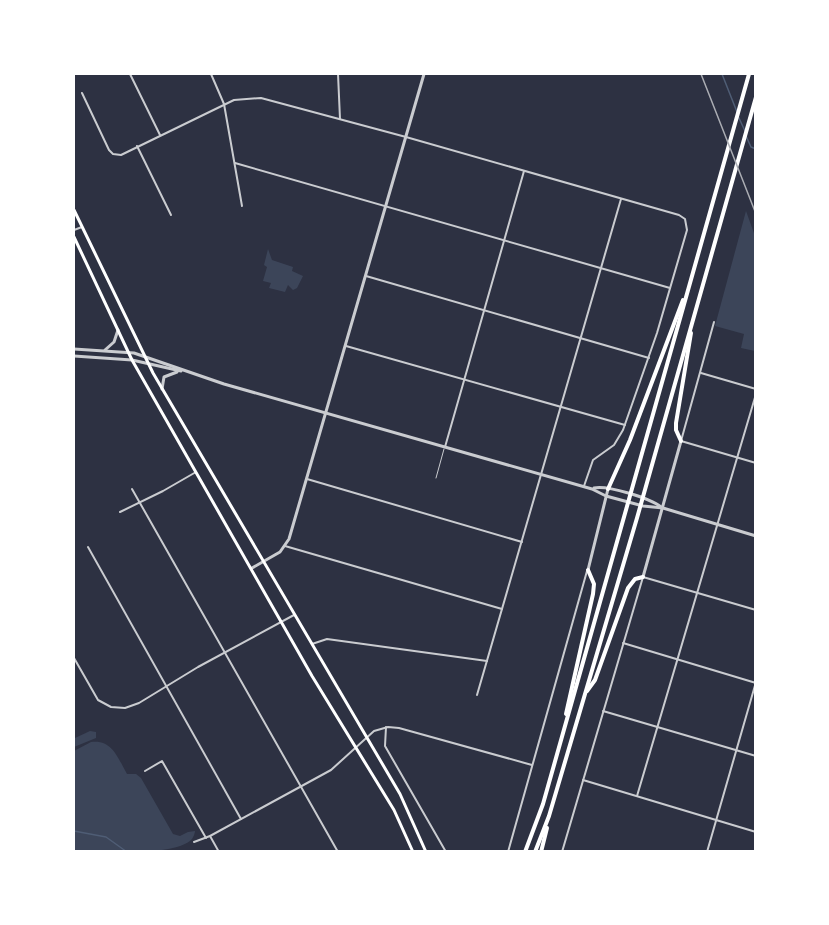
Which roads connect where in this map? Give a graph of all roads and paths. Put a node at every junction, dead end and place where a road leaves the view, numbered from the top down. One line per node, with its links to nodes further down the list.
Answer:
1 (130, 74): 10 (street)
2 (212, 74): 8 (street)
3 (338, 74): 9 (street)
4 (424, 74): 11 (street)
5 (749, 74): 26 (highway)
6 (82, 93): 12 (street)
7 (756, 97): 29 (highway)
8 (224, 104): 9 (street); 10 (street); 13 (street)
9 (340, 119): 11 (street)
10 (160, 135): 12 (street)
11 (406, 137): 14 (street); 17 (street)
12 (137, 146): 19 (street)
13 (235, 163): 16 (street); 17 (street)
14 (524, 171): 15 (street); 23 (street)
15 (621, 199): 24 (street); 27 (street)
16 (242, 207)
17 (386, 207): 23 (street); 25 (street)
18 (74, 210): 20 (main road)
19 (171, 214)
20 (82, 227): 21 (street); 38 (main road)
21 (74, 230)
22 (74, 237): 31 (main road)
23 (504, 240): 24 (street); 28 (street)
24 (601, 268): 27 (street); 32 (street)
25 (365, 276): 28 (street); 33 (street)
26 (691, 280): 63 (highway); 100 (highway)
27 (670, 288): 39 (street)
28 (484, 310): 32 (street); 45 (street)
29 (694, 313): 52 (highway); 90 (highway)
30 (714, 322): 44 (street)
31 (118, 330): 35 (street); 36 (main road)
32 (580, 338): 39 (street); 49 (street)
33 (346, 346): 45 (street); 50 (street)
34 (74, 349): 35 (street)
35 (104, 350): 36 (street)
36 (128, 352): 38 (street); 40 (main road)
37 (74, 356): 40 (street)
38 (144, 356): 41 (main road); 43 (street)
39 (649, 358): 51 (street)
40 (132, 360): 41 (street); 56 (main road)
41 (148, 364): 42 (street); 47 (main road)
42 (179, 371): 43 (street); 47 (street)
43 (184, 372): 50 (street)
44 (700, 372): 46 (street); 52 (street)
45 (464, 379): 49 (street); 53 (street)
46 (756, 388)
47 (163, 390): 73 (main road)
48 (756, 394): 54 (street)
49 (561, 406): 51 (street); 57 (street)
50 (327, 412): 53 (street); 59 (street)
51 (625, 425): 60 (street)
52 (681, 441): 54 (street); 66 (street)
53 (445, 447): 57 (street); 58 (lane)
54 (737, 457): 55 (street); 68 (street)
55 (756, 463)
56 (196, 472): 65 (street); 74 (main road)
57 (541, 474): 60 (street); 70 (street)
58 (436, 478)
59 (307, 479): 70 (street); 71 (street)
60 (584, 486): 62 (street)
61 (132, 489): 65 (street)
62 (592, 489): 63 (street); 64 (street)
63 (608, 489): 64 (street); 66 (street)
64 (606, 496): 66 (street); 75 (street)
65 (139, 503): 67 (street); 84 (street)
66 (663, 508): 68 (street); 76 (street)
67 (120, 512)
68 (717, 524): 69 (street); 77 (street)
69 (756, 536)
70 (522, 542): 78 (street)
71 (285, 546): 73 (street); 78 (street)
72 (88, 547): 89 (street)
73 (264, 561): 74 (street); 80 (main road)
74 (252, 568): 81 (main road)
75 (588, 570): 99 (street); 100 (highway)
76 (643, 577): 77 (street); 82 (street); 90 (highway)
77 (697, 593): 79 (street); 86 (street)
78 (502, 609): 87 (street)
79 (756, 610)
80 (294, 615): 81 (street); 83 (main road)
81 (282, 622): 84 (street); 96 (main road)
82 (623, 643): 86 (street); 92 (street)
83 (311, 644): 87 (street); 95 (main road)
84 (225, 654): 89 (street); 103 (street)
85 (74, 658): 89 (street)
86 (677, 659): 88 (street); 94 (street)
87 (487, 661): 91 (street)
88 (755, 682): 97 (street)
89 (166, 687): 106 (street)
90 (585, 694): 105 (highway)
91 (477, 695)
92 (603, 711): 94 (street); 102 (street)
93 (386, 727): 95 (street); 99 (street); 116 (street)
94 (657, 727): 97 (street); 104 (street)
95 (366, 737): 96 (street); 115 (main road)
96 (355, 747): 103 (street); 114 (main road)
97 (736, 750): 98 (street); 107 (street)
98 (756, 756)
99 (532, 765): 117 (street)
100 (554, 766): 118 (highway)
101 (145, 771): 110 (street)
102 (583, 780): 104 (street); 121 (street)
103 (301, 787): 106 (street); 113 (street)
104 (637, 796): 107 (street)
105 (549, 816): 119 (highway); 120 (highway)
106 (241, 819): 109 (street)
107 (716, 820): 108 (street); 122 (street)
108 (756, 832)
109 (210, 836): 110 (street); 112 (street)
110 (206, 838): 111 (street)
111 (194, 842)
112 (219, 852)
113 (338, 852)
114 (414, 852)
115 (426, 852)
116 (446, 852)
117 (508, 852)
118 (525, 852)
119 (535, 852)
120 (541, 852)
121 (562, 852)
122 (706, 852)

